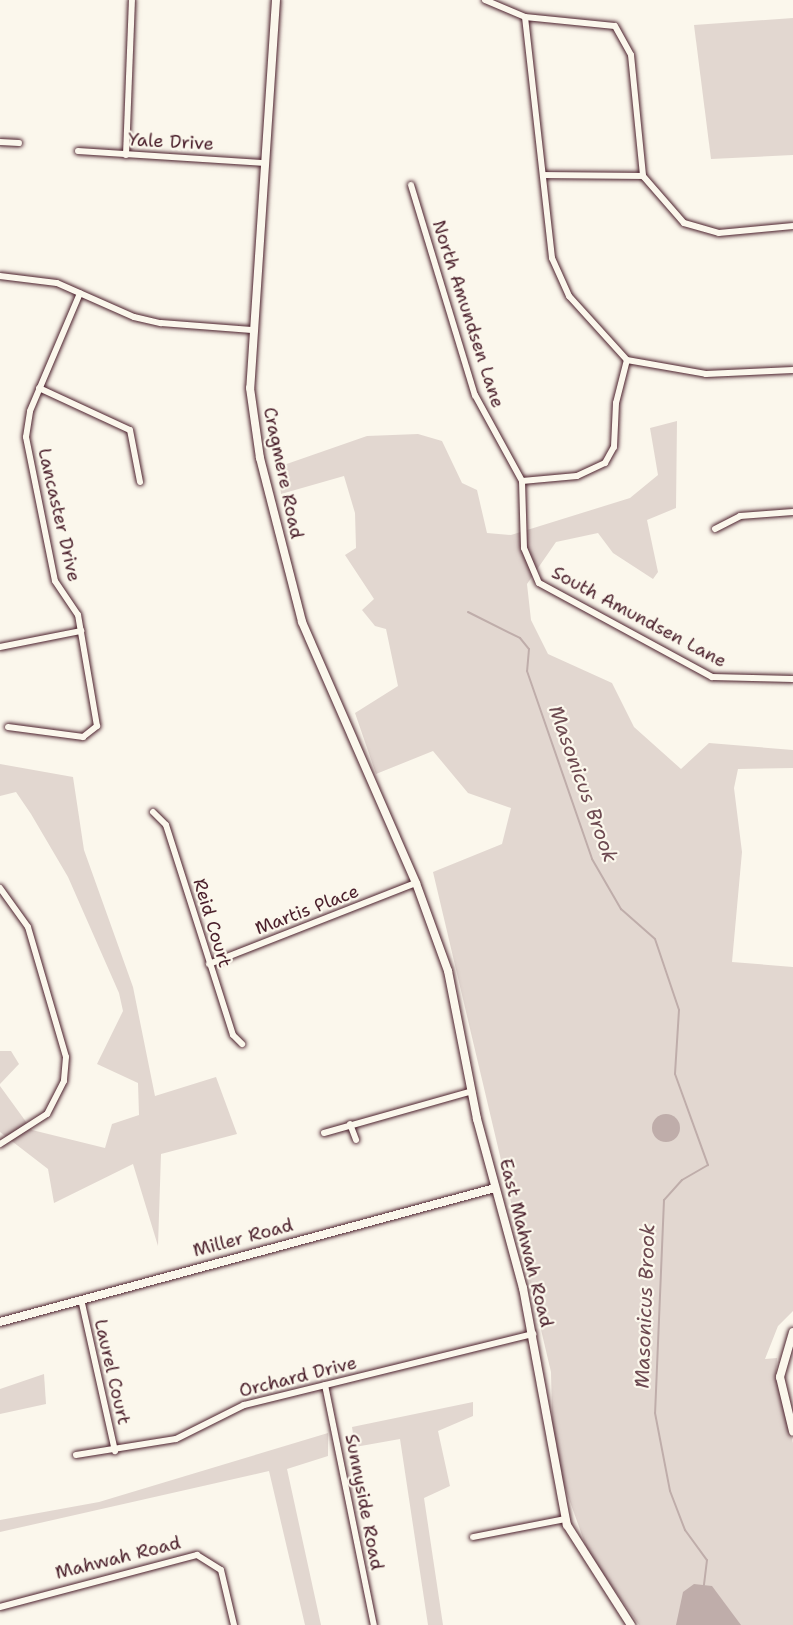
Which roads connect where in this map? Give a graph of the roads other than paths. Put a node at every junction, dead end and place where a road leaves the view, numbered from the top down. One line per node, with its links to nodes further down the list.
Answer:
1 (132, 0): 8 (street)
2 (276, 0): 9 (street, Cragmere Road)
3 (485, 0): 4 (street)
4 (525, 17): 10 (street); 11 (street)
5 (0, 142): 6 (street)
6 (19, 143)
7 (78, 151): 8 (street, Yale Drive)
8 (126, 155): 9 (street, Yale Drive)
9 (262, 163): 16 (street, Cragmere Road)
10 (543, 175): 11 (street); 17 (street)
11 (643, 176): 13 (street)
12 (411, 185): 20 (street, North Amundsen Lane)
13 (793, 226)
14 (0, 276): 15 (street)
15 (80, 293): 16 (street); 19 (street, Lancaster Drive)
16 (252, 330): 29 (street, Cragmere Road)
17 (627, 360): 18 (street); 20 (street)
18 (793, 370)
19 (39, 388): 21 (street); 24 (street, Lancaster Drive)
20 (522, 481): 26 (street, South Amundsen Lane)
21 (140, 482)
22 (793, 512): 23 (street)
23 (715, 529)
24 (81, 631): 25 (street); 27 (street, Lancaster Drive)
25 (0, 647)
26 (793, 679)
27 (8, 728)
28 (153, 812): 32 (street, Reid Court)
29 (403, 860): 30 (street, East Mahwah Road)
30 (416, 883): 32 (street, Martis Place); 34 (street, East Mahwah Road)
31 (0, 888): 38 (street)
32 (209, 964): 33 (street, Reid Court)
33 (242, 1044)
34 (472, 1091): 35 (street); 39 (street, East Mahwah Road)
35 (350, 1124): 36 (street); 37 (street)
36 (324, 1133)
37 (356, 1140)
38 (0, 1144)
39 (495, 1188): 40 (street, Miller Road); 43 (street, East Mahwah Road)
40 (81, 1299): 41 (street, Miller Road); 46 (street, Laurel Court)
41 (0, 1323)
42 (793, 1332): 45 (street)
43 (532, 1334): 44 (street, Orchard Drive); 48 (street, East Mahwah Road)
44 (325, 1385): 46 (street, Orchard Drive); 52 (street, Sunnyside Road)
45 (793, 1431)
46 (115, 1451): 47 (street, Orchard Drive)
47 (76, 1455)
48 (566, 1519): 49 (street); 53 (street, East Mahwah Road)
49 (474, 1537)
50 (0, 1607): 51 (street, Mahwah Road)
51 (234, 1625)
52 (374, 1625)
53 (631, 1625)

